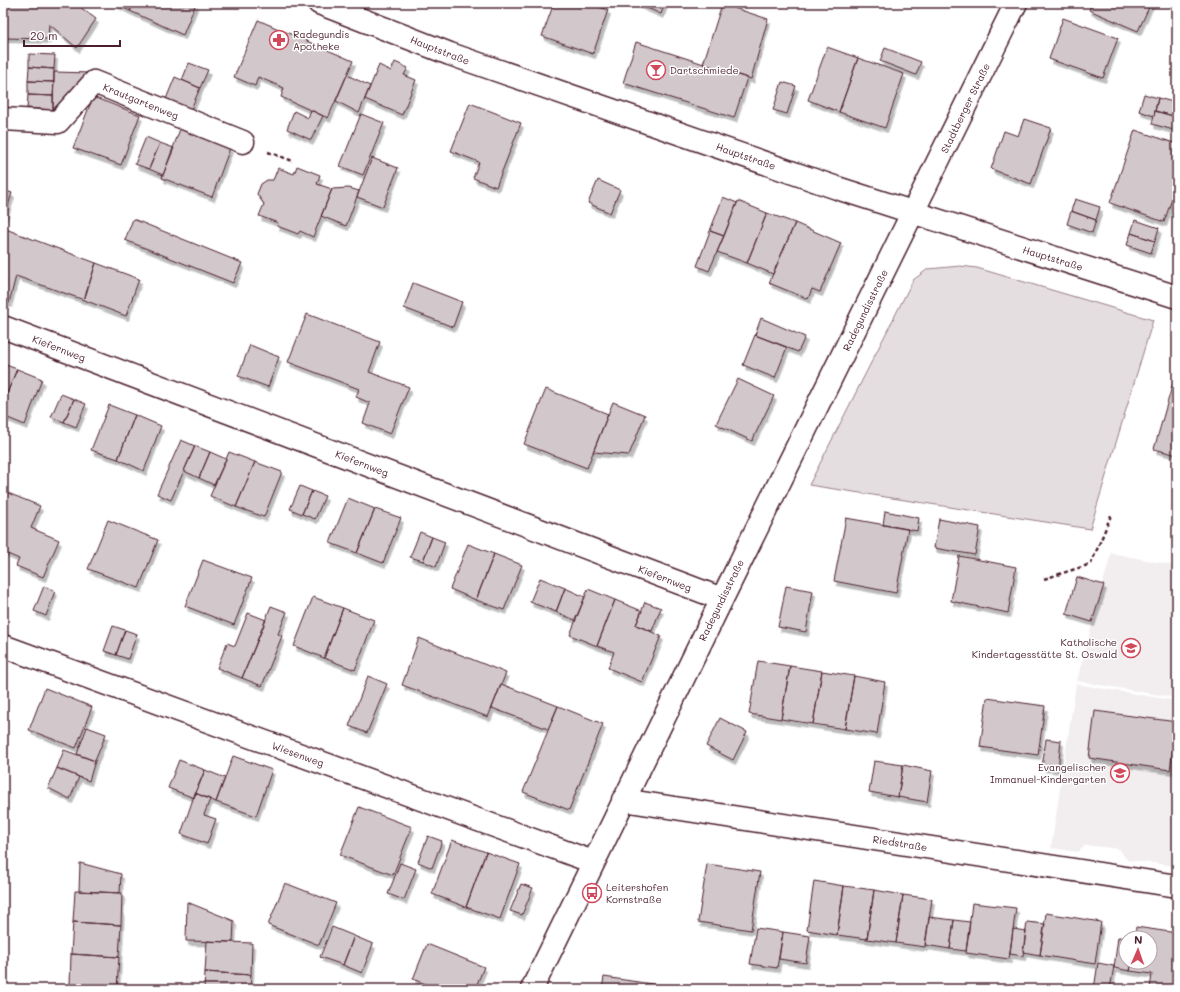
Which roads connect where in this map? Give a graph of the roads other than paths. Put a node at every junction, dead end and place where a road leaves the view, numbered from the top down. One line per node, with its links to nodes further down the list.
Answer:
1 (319, 3): 5 (street, Hauptstraße)
2 (1016, 3): 5 (street, Stadtberger Straße)
3 (3, 119): 4 (street, Krautgartenweg)
4 (243, 142)
5 (913, 213): 6 (street, Hauptstraße); 8 (street, Radegundisstraße)
6 (1177, 297)
7 (3, 327): 8 (street, Kiefernweg)
8 (722, 599): 10 (street, Radegundisstraße)
9 (3, 646): 11 (street, Wiesenweg)
10 (624, 800): 11 (street, Radegundisstraße); 12 (street, Riedstraße)
11 (593, 862): 13 (street, Radegundisstraße)
12 (1177, 886)
13 (532, 989)

